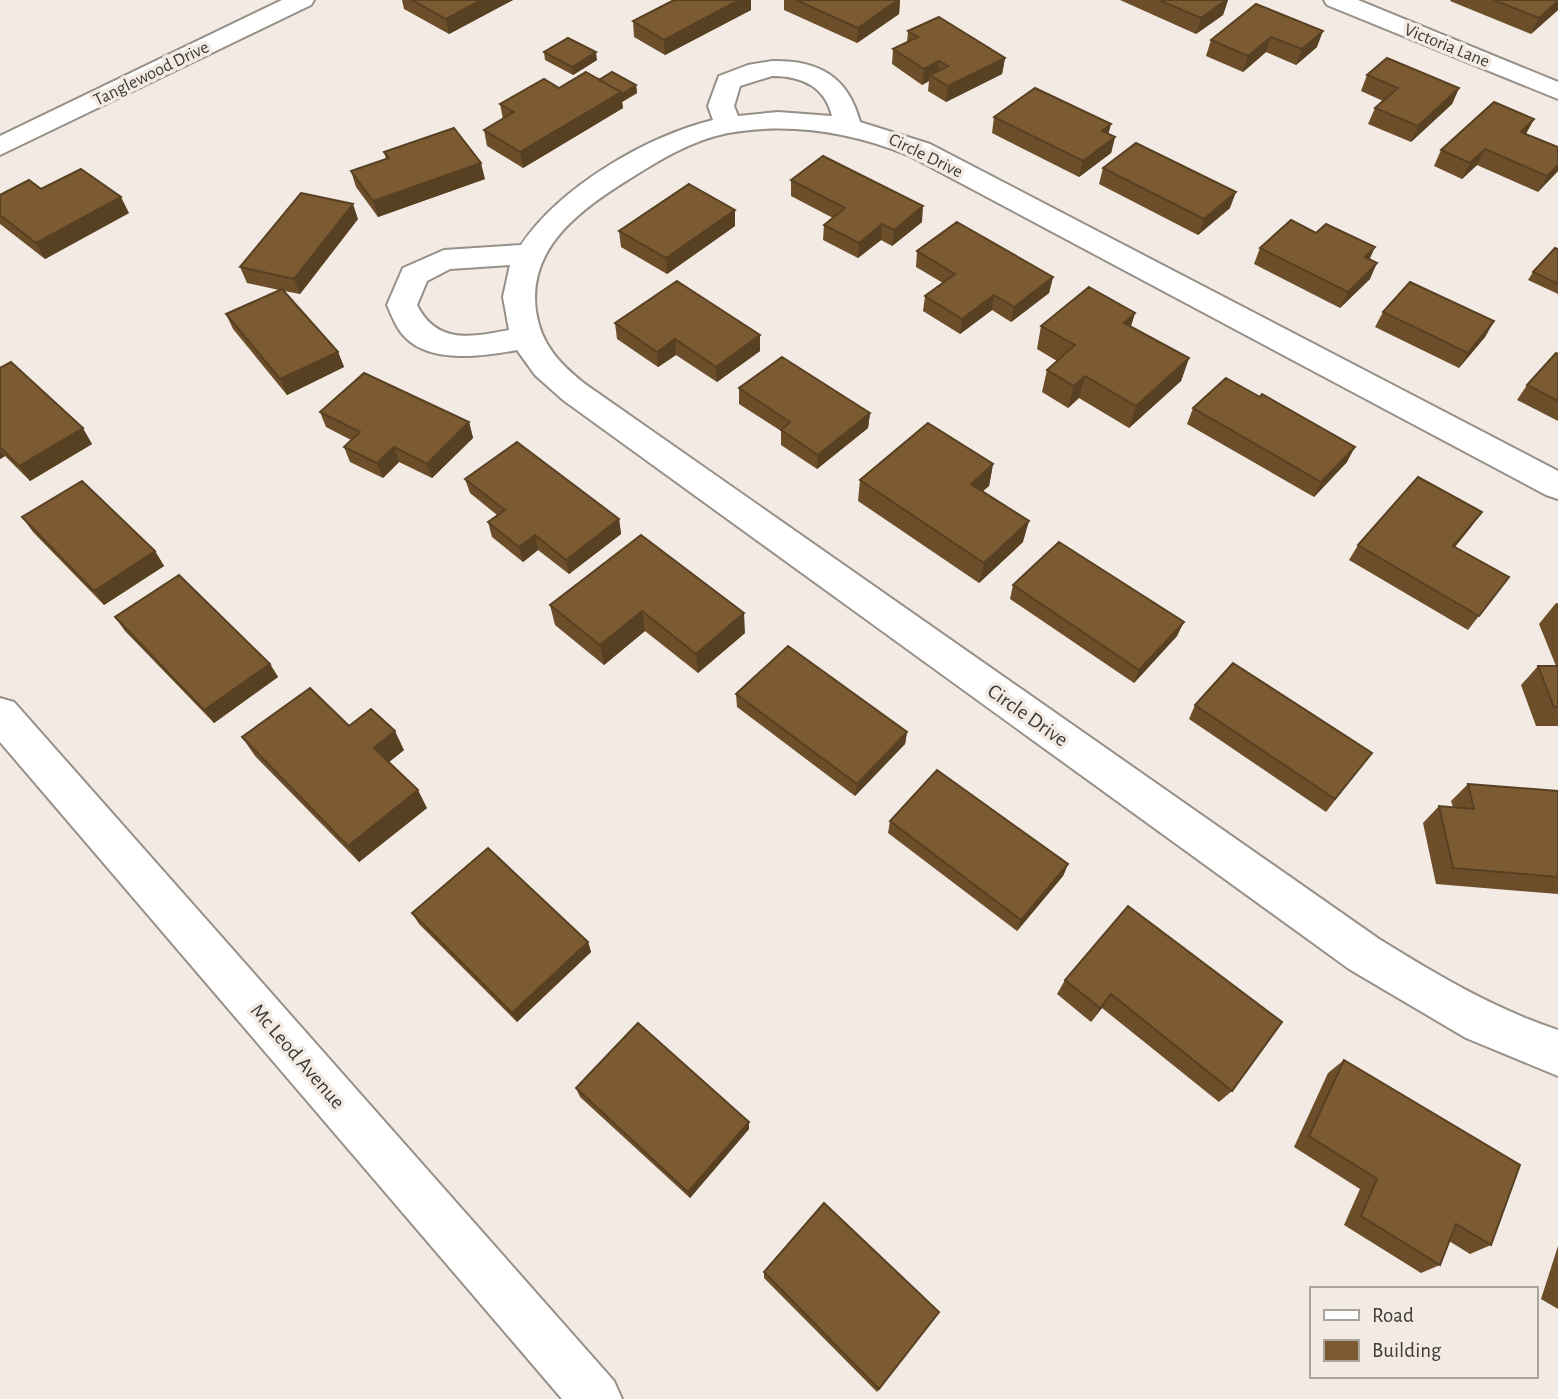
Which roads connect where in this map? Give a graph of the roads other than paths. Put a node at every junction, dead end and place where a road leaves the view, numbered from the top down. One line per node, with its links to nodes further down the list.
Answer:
1 (302, 0): 6 (street, Tanglewood Drive)
2 (1336, 0): 3 (street, Victoria Lane)
3 (1558, 90)
4 (728, 125): 5 (street, Circle Drive); 5 (street); 7 (street, Circle Drive)
5 (848, 125): 9 (street, Circle Drive)
6 (0, 147)
7 (527, 254): 8 (street, Circle Drive); 8 (street)
8 (526, 337): 11 (street, Circle Drive)
9 (1558, 486)
10 (0, 714): 12 (street, Mc Leod Avenue)
11 (1558, 1052)
12 (596, 1399)

